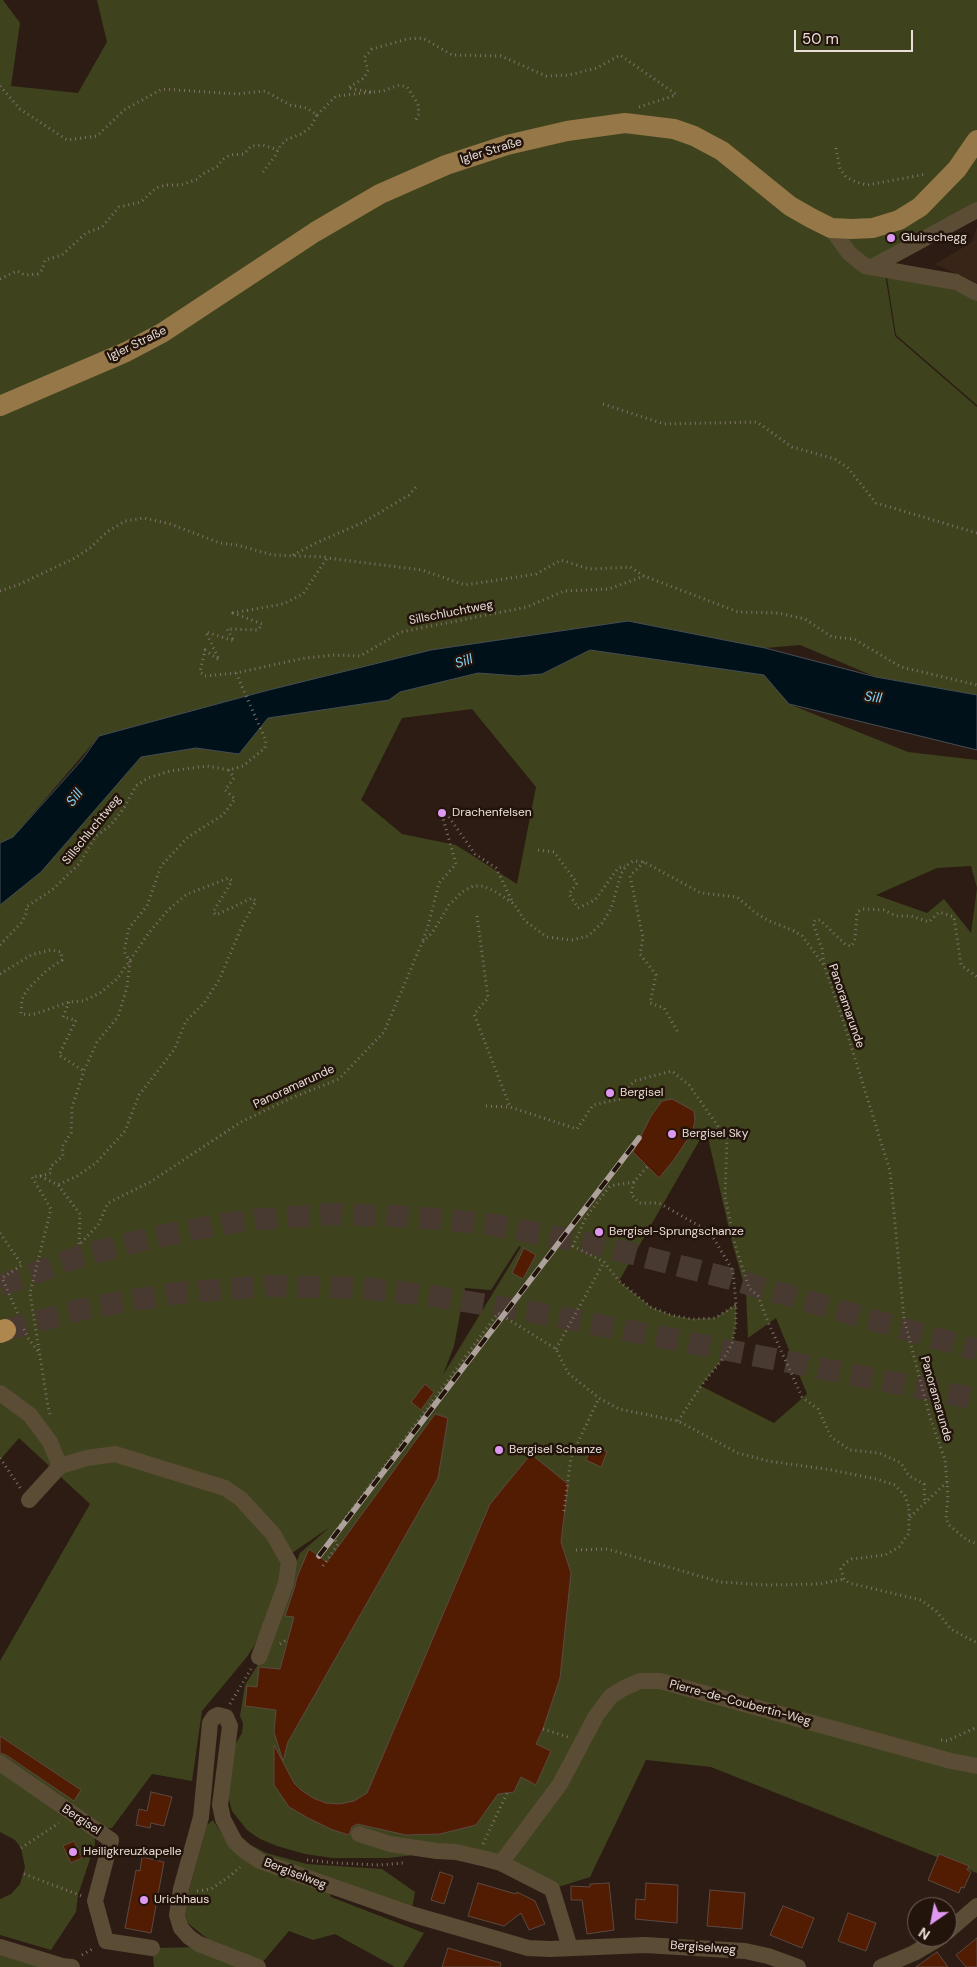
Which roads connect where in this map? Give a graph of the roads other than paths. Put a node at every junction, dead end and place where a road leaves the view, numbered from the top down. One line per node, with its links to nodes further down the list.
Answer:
1 (977, 140): 3 (main road, Igler Straße)
2 (977, 210): 4 (street)
3 (831, 228): 4 (street); 6 (main road, Igler Straße)
4 (872, 267): 5 (street)
5 (977, 293)
6 (0, 406)
7 (0, 1393): 8 (street)
8 (60, 1466): 9 (street); 10 (street)
9 (29, 1500)
10 (258, 1657)
11 (0, 1763): 19 (street, Bergisel)
12 (977, 1766): 14 (street, Pierre-de-Coubertin-Weg)
13 (359, 1834): 14 (street)
14 (501, 1863): 20 (street)
15 (977, 1906): 16 (street)
16 (957, 1923)
17 (0, 1947): 21 (street)
18 (924, 1947): 24 (street)
19 (152, 1948)
20 (570, 1948): 22 (street, Bergiselweg); 23 (street, Bergiselweg)
21 (67, 1966)
22 (258, 1967)
23 (798, 1967)
24 (881, 1967)

